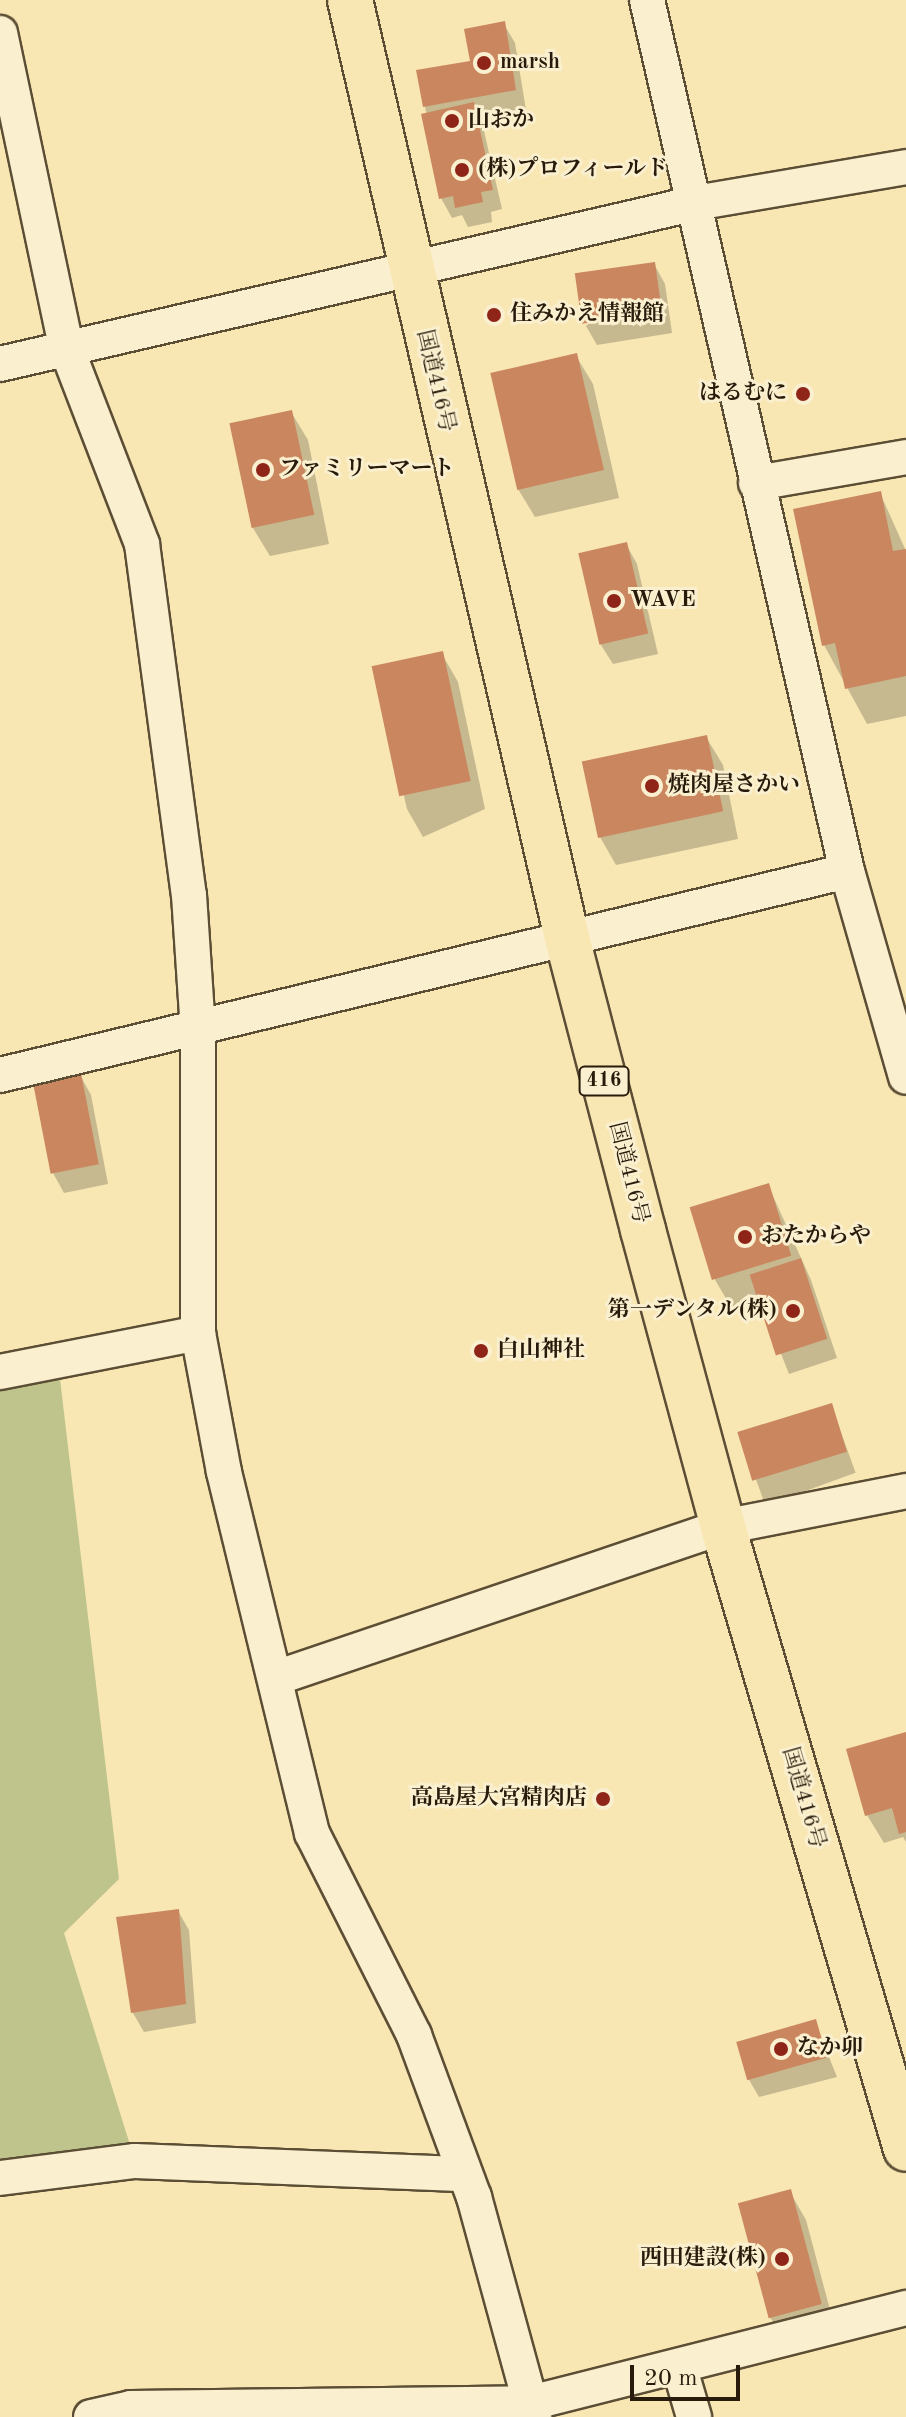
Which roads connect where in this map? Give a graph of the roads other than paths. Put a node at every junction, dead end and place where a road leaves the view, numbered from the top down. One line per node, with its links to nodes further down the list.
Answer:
1 (350, 0): 6 (highway, 国道416号 / 416)
2 (647, 0): 5 (street)
3 (0, 33): 7 (street)
4 (906, 167): 5 (street)
5 (696, 203): 6 (street); 10 (street)
6 (408, 266): 7 (street); 12 (highway, 国道416号 / 416)
7 (66, 347): 8 (street); 13 (street)
8 (0, 364)
9 (906, 457): 10 (street)
10 (756, 483): 11 (street)
11 (847, 871): 12 (street); 15 (street)
12 (567, 938): 13 (street); 19 (highway, 国道416号 / 416)
13 (198, 1032): 14 (street); 16 (street)
14 (0, 1075)
15 (906, 1077)
16 (198, 1333): 17 (street); 20 (street)
17 (0, 1372)
18 (906, 1491): 19 (street)
19 (723, 1527): 20 (street); 21 (highway, 国道416号 / 416)
20 (276, 1678): 22 (street)
21 (906, 2149)
22 (465, 2174): 23 (street); 26 (street)
23 (0, 2178)
24 (906, 2308): 25 (street)
25 (680, 2369): 26 (street); 28 (street)
26 (532, 2410): 27 (street)
27 (91, 2417)
28 (694, 2417)

